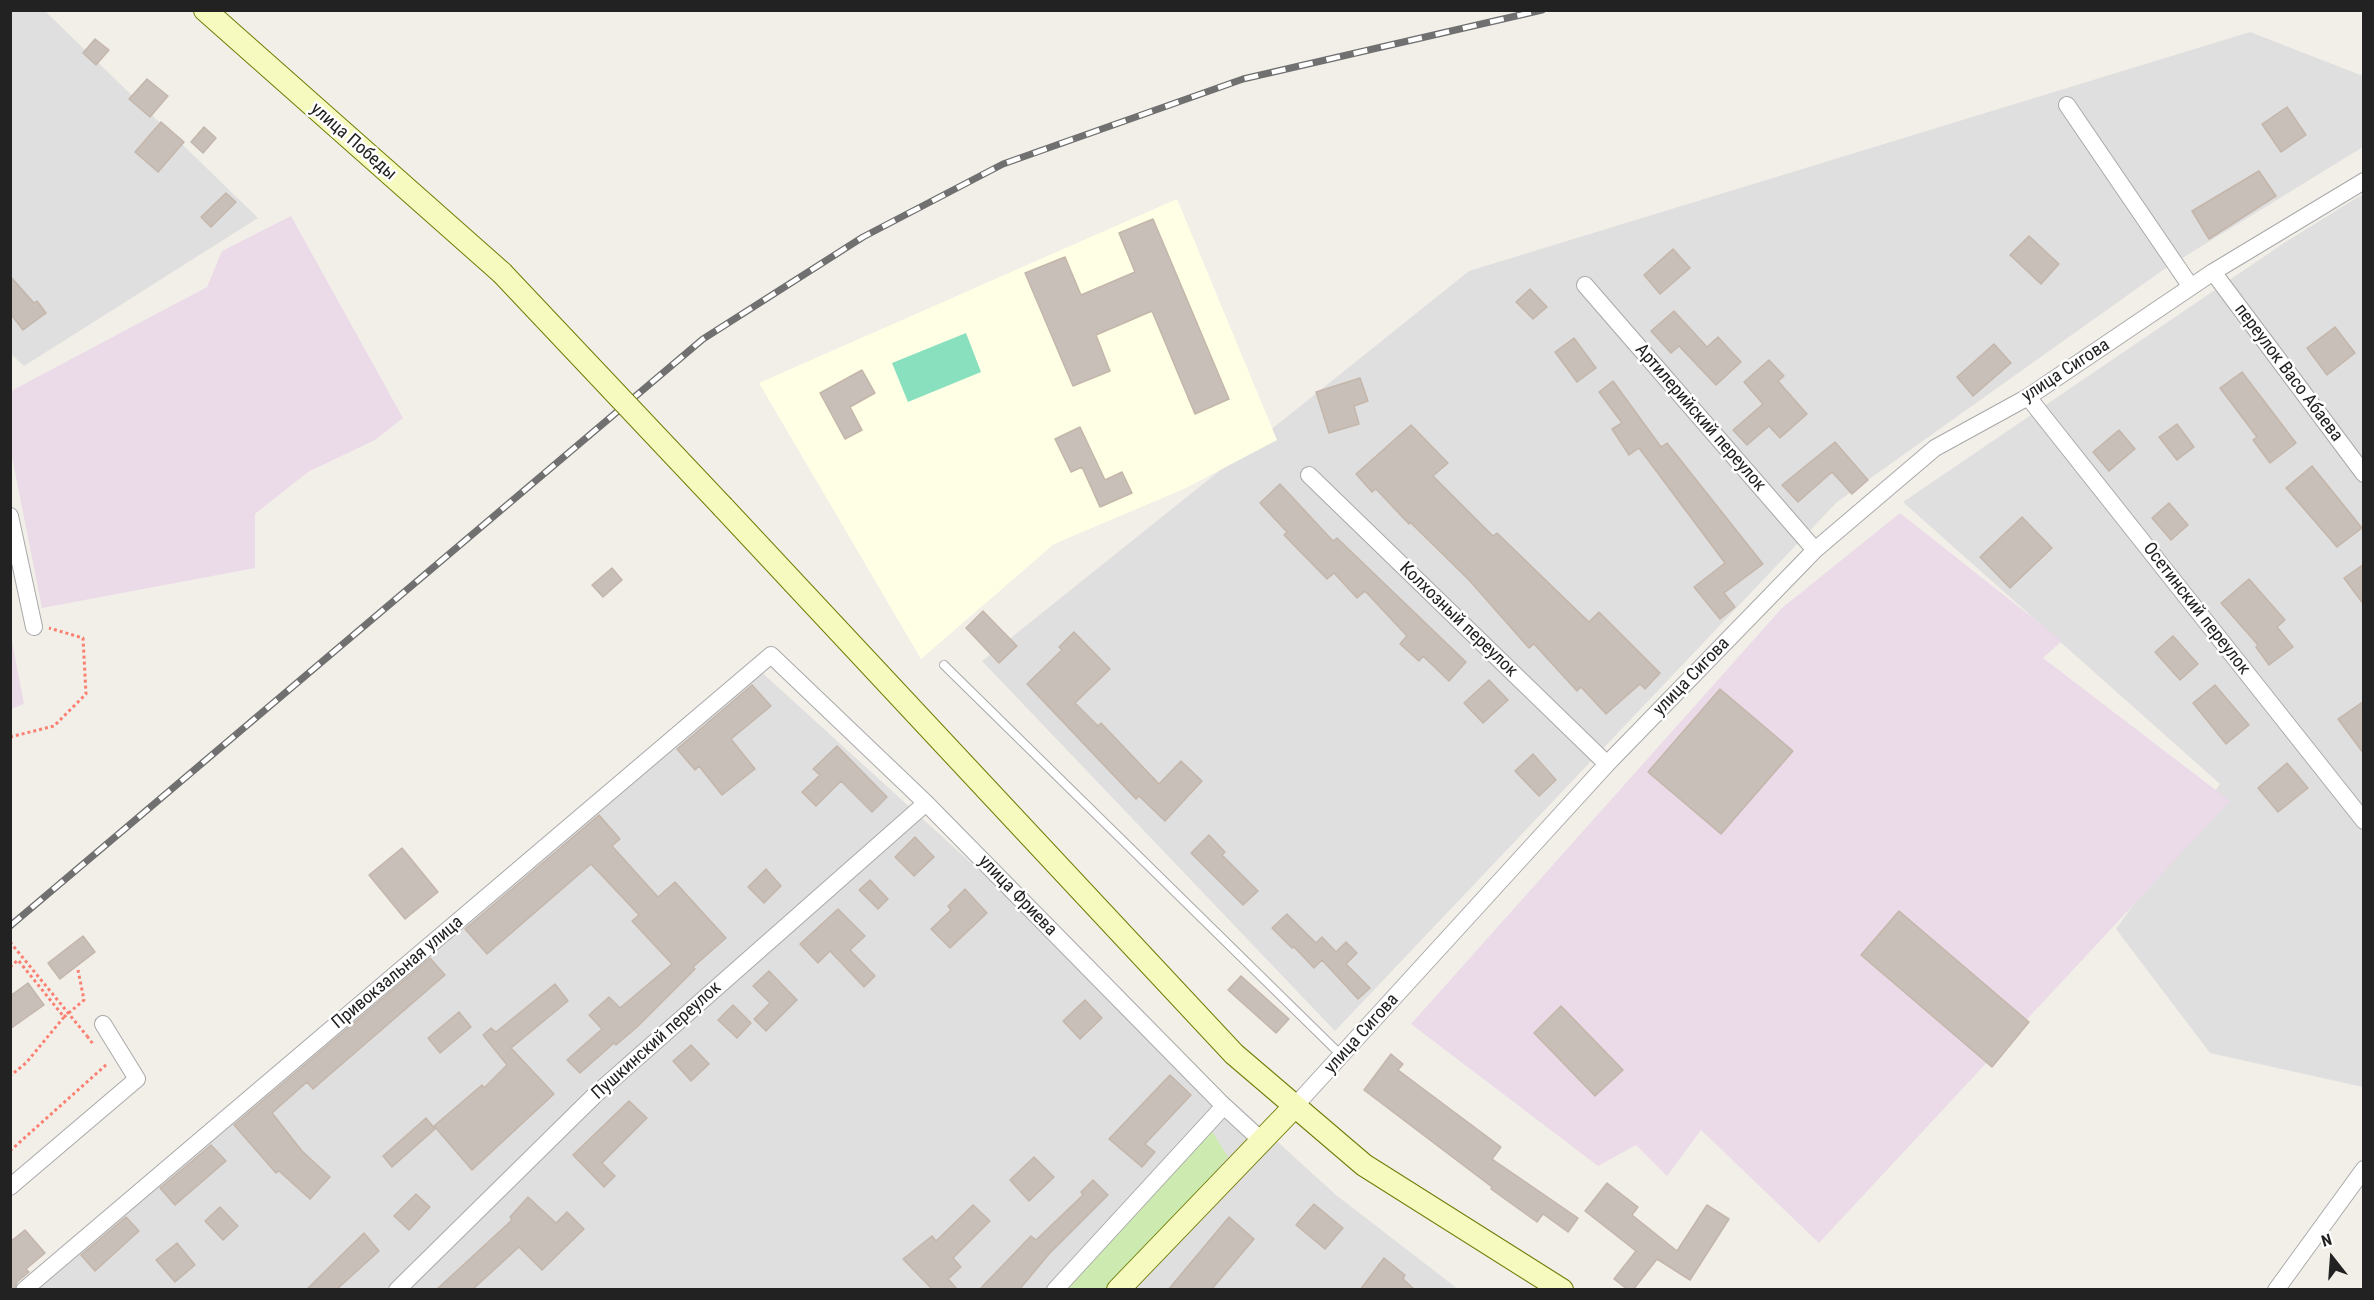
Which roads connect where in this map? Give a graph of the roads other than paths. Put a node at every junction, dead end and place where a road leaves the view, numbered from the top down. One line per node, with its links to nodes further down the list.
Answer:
1 (205, 10): 21 (main road, улица Победы, bridge)
2 (2067, 105): 6 (street)
3 (2364, 181): 4 (street, улица Сигова)
4 (2213, 272): 6 (street, улица Сигова); 8 (street, переулок Васо Абаева)
5 (1585, 285): 11 (street, Артилерийский переулок)
6 (2192, 287): 7 (street, улица Сигова)
7 (2028, 397): 11 (street, улица Сигова); 17 (street, Осетинский переулок)
8 (2364, 474)
9 (1309, 475): 15 (street, Колхозный переулок)
10 (10, 516): 12 (street)
11 (1815, 550): 15 (street, улица Сигова)
12 (34, 627)
13 (771, 655): 16 (street, улица Фриева); 25 (street, Привокзальная улица)
14 (944, 665): 19 (lane)
15 (1607, 764): 19 (street, улица Сигова)
16 (926, 803): 20 (street, улица Фриева); 26 (street, Пушкинский переулок)
17 (2364, 821)
18 (103, 1024): 24 (street)
19 (1342, 1056): 21 (street, улица Сигова)
20 (1224, 1106): 22 (street, улица Фриева); 27 (street)
21 (1294, 1107): 22 (main road, улица Сигова); 29 (main road, улица Победы)
22 (1261, 1140): 28 (main road, улица Сигова)
23 (2364, 1169): 30 (street)
24 (10, 1187)
25 (24, 1290)
26 (397, 1290)
27 (1055, 1290)
28 (1118, 1290)
29 (1562, 1290)
30 (2276, 1290)

